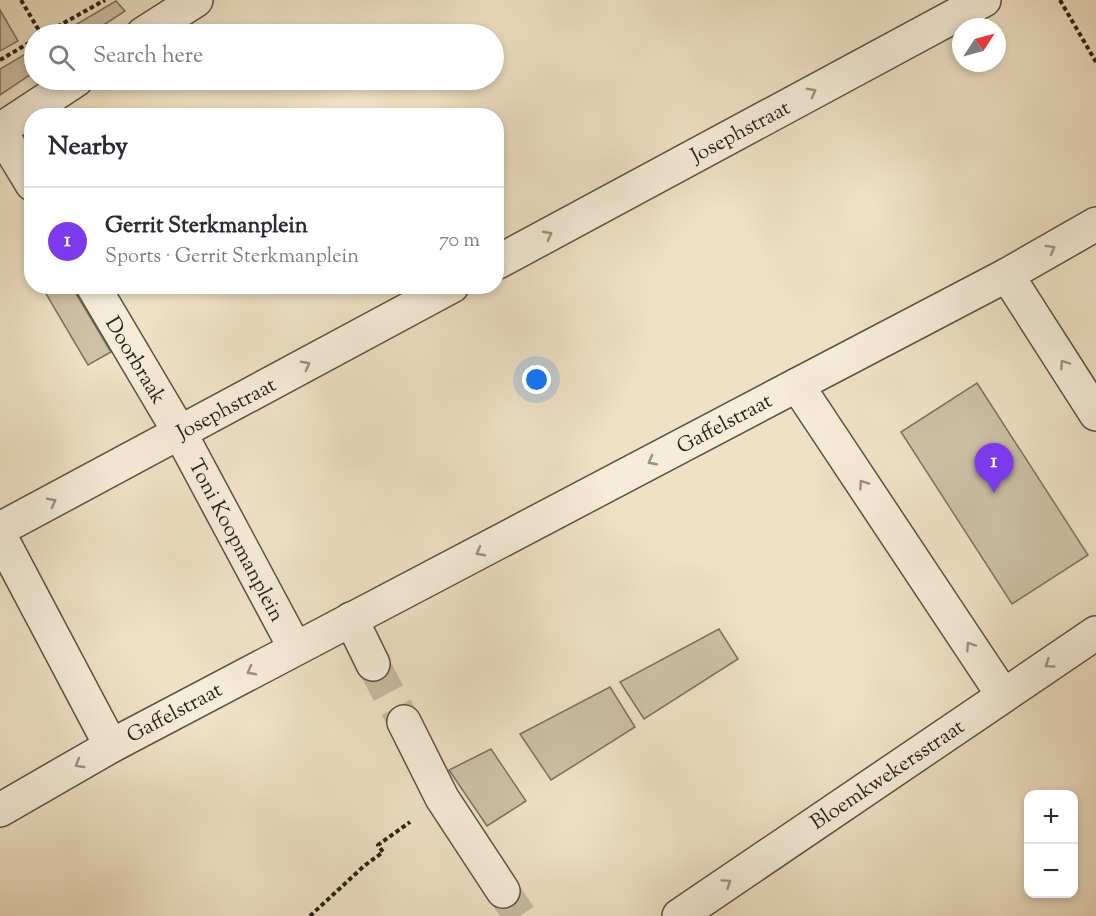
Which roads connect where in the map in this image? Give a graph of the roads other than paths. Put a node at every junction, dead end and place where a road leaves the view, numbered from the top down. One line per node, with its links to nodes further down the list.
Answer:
1 (196, 0): 3 (street)
2 (984, 0): 10 (street, Josephstraat, one-way to 2)
3 (159, 24)
4 (61, 90): 5 (street)
5 (34, 108)
6 (24, 115): 7 (street)
7 (0, 131): 8 (street)
8 (24, 171)
9 (1096, 224): 11 (street, Gaffelstraat, one-way to 9)
10 (504, 259)
11 (1007, 275): 14 (street, Gaffelstraat); 15 (street, one-way to 11)
12 (98, 294): 16 (street, Doorbraak)
13 (437, 294): 16 (street, Josephstraat, one-way to 13)
14 (797, 385): 19 (street, Gaffelstraat, one-way to 19); 23 (street, one-way to 14)
15 (1096, 414)
16 (180, 433): 17 (street, Josephstraat, one-way to 16); 21 (street, Toni Koopmanplein)
17 (0, 529)
18 (0, 536): 25 (street)
19 (351, 620): 21 (street, Gaffelstraat); 22 (street)
20 (1096, 633): 23 (street, Bloemkwekersstraat, one-way to 23)
21 (295, 648): 25 (street, Gaffelstraat, one-way to 25)
22 (373, 664)
23 (1003, 695): 28 (street, Bloemkwekersstraat, one-way to 23)
24 (404, 723): 27 (street)
25 (111, 746): 26 (street, Gaffelstraat, one-way to 26)
26 (0, 810)
27 (503, 891)
28 (679, 916)

